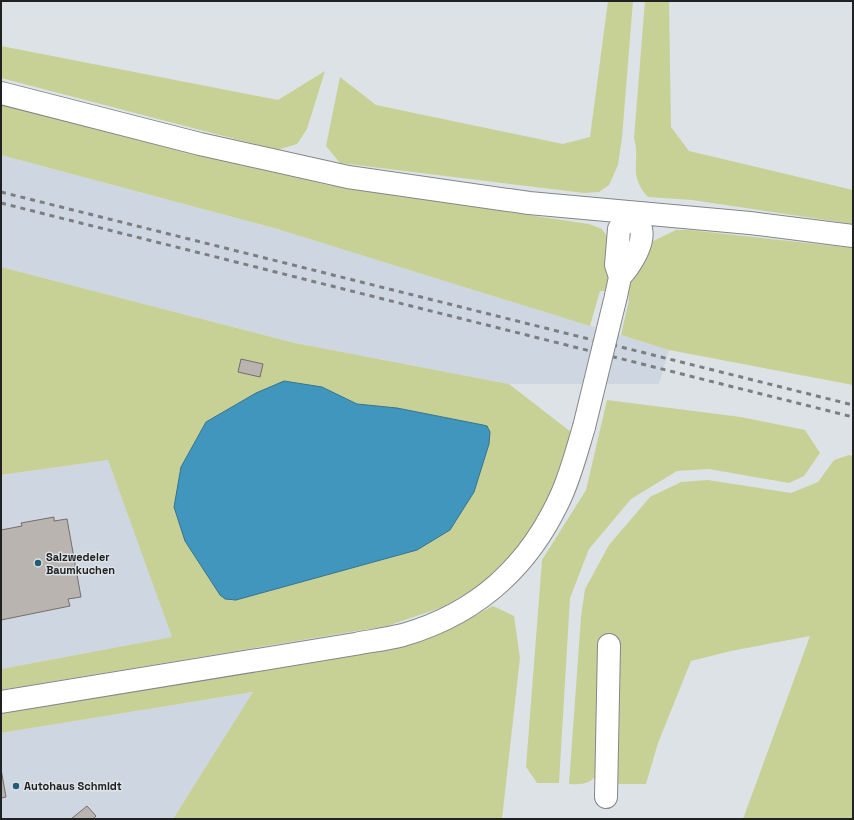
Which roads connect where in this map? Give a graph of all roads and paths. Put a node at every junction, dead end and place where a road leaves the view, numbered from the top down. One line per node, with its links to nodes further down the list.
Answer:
1 (1, 93): 2 (street)
2 (632, 212): 3 (street); 5 (street, bridge)
3 (853, 236)
4 (609, 645): 6 (street)
5 (1, 702)
6 (606, 796)

